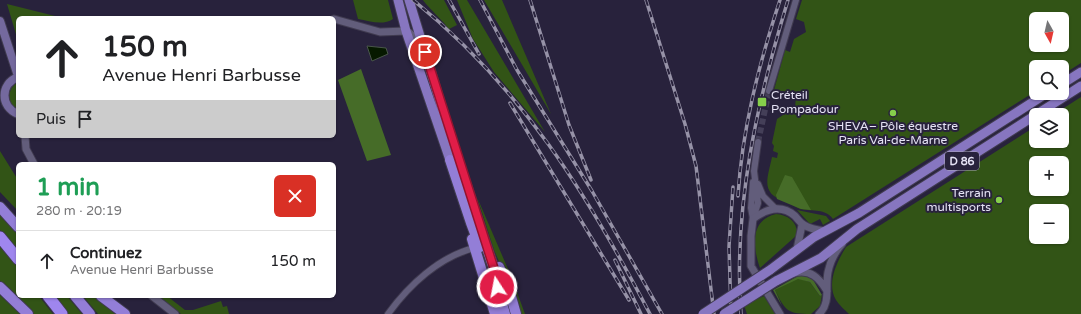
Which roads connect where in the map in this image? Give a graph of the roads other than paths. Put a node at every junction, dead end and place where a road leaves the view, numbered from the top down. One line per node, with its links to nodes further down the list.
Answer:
1 (398, 0): 6 (main road)
2 (409, 0): 7 (main road)
3 (796, 0): 14 (street)
4 (336, 20): 6 (street)
5 (0, 21): 8 (main road)
6 (406, 31): 7 (street); 21 (main road)
7 (429, 64): 21 (main road)
8 (16, 70)
9 (1081, 72): 11 (main road)
10 (16, 78): 13 (main road)
11 (1069, 80)
12 (1081, 86): 34 (main road, D 86)
13 (2, 92): 17 (main road)
14 (769, 92)
15 (1036, 100): 32 (main road, D 86)
16 (0, 105): 17 (main road)
17 (9, 108): 18 (main road)
18 (16, 113)
19 (25, 138): 22 (street)
20 (758, 142): 23 (street)
21 (454, 160): 29 (highway); 37 (highway)
22 (33, 162)
23 (755, 177): 26 (street); 28 (street)
24 (0, 199): 27 (highway)
25 (0, 207): 30 (highway)
26 (775, 208): 28 (street); 31 (street)
27 (16, 216)
28 (753, 219): 58 (street)
29 (471, 223): 35 (highway); 41 (highway)
30 (16, 225)
31 (802, 225): 32 (street); 36 (street)
32 (825, 231): 36 (main road, D 86)
33 (0, 237): 38 (highway)
34 (846, 239): 39 (main road, D 86); 42 (street)
35 (474, 248): 52 (street); 53 (highway)
36 (797, 249): 56 (main road, D 86, bridge)
37 (488, 252): 41 (highway); 55 (highway)
38 (16, 257)
39 (789, 274): 42 (street); 57 (main road, D 86, bridge)
40 (0, 287): 47 (highway)
41 (497, 287): 54 (highway)
42 (827, 292): 59 (street)
43 (50, 298): 48 (highway)
44 (77, 298): 49 (highway)
45 (105, 298): 50 (highway)
46 (155, 298): 51 (street)
47 (28, 314)
48 (62, 314)
49 (90, 314)
50 (125, 314)
51 (175, 314)
52 (388, 314)
53 (495, 314)
54 (505, 314)
55 (516, 314)
56 (703, 314)
57 (724, 314)
58 (780, 314)
59 (819, 314)

